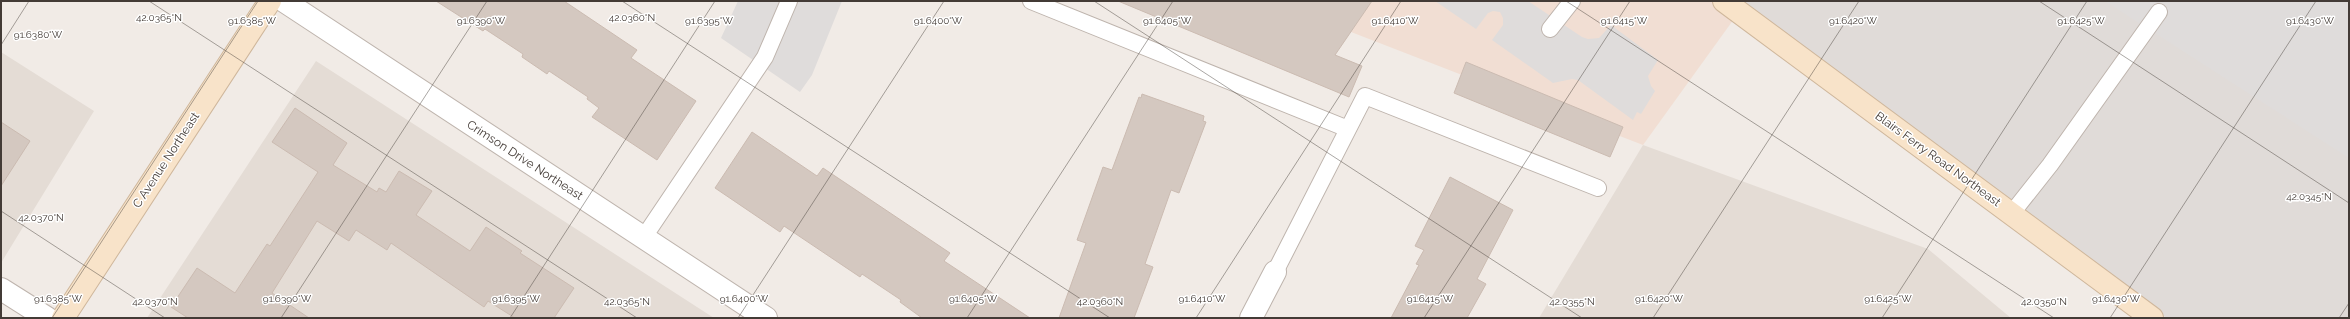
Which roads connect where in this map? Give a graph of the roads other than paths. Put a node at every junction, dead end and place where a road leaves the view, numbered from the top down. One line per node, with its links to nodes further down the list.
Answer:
1 (270, 1): 16 (main road, C Avenue Northeast)
2 (284, 1): 12 (street, Crimson Drive Northeast)
3 (789, 1): 12 (lane)
4 (1031, 1): 9 (lane)
5 (1572, 1): 8 (lane)
6 (1724, 1): 11 (main road, Blairs Ferry Road Northeast)
7 (2159, 12): 11 (lane)
8 (1550, 29)
9 (1348, 129): 10 (lane); 13 (lane)
10 (1598, 188)
11 (2012, 213): 19 (main road, Blairs Ferry Road Northeast)
12 (644, 238): 17 (street, Crimson Drive Northeast)
13 (1275, 272): 18 (street)
14 (1, 289): 15 (street)
15 (48, 318)
16 (63, 318)
17 (766, 318)
18 (1251, 318)
19 (2152, 318)

